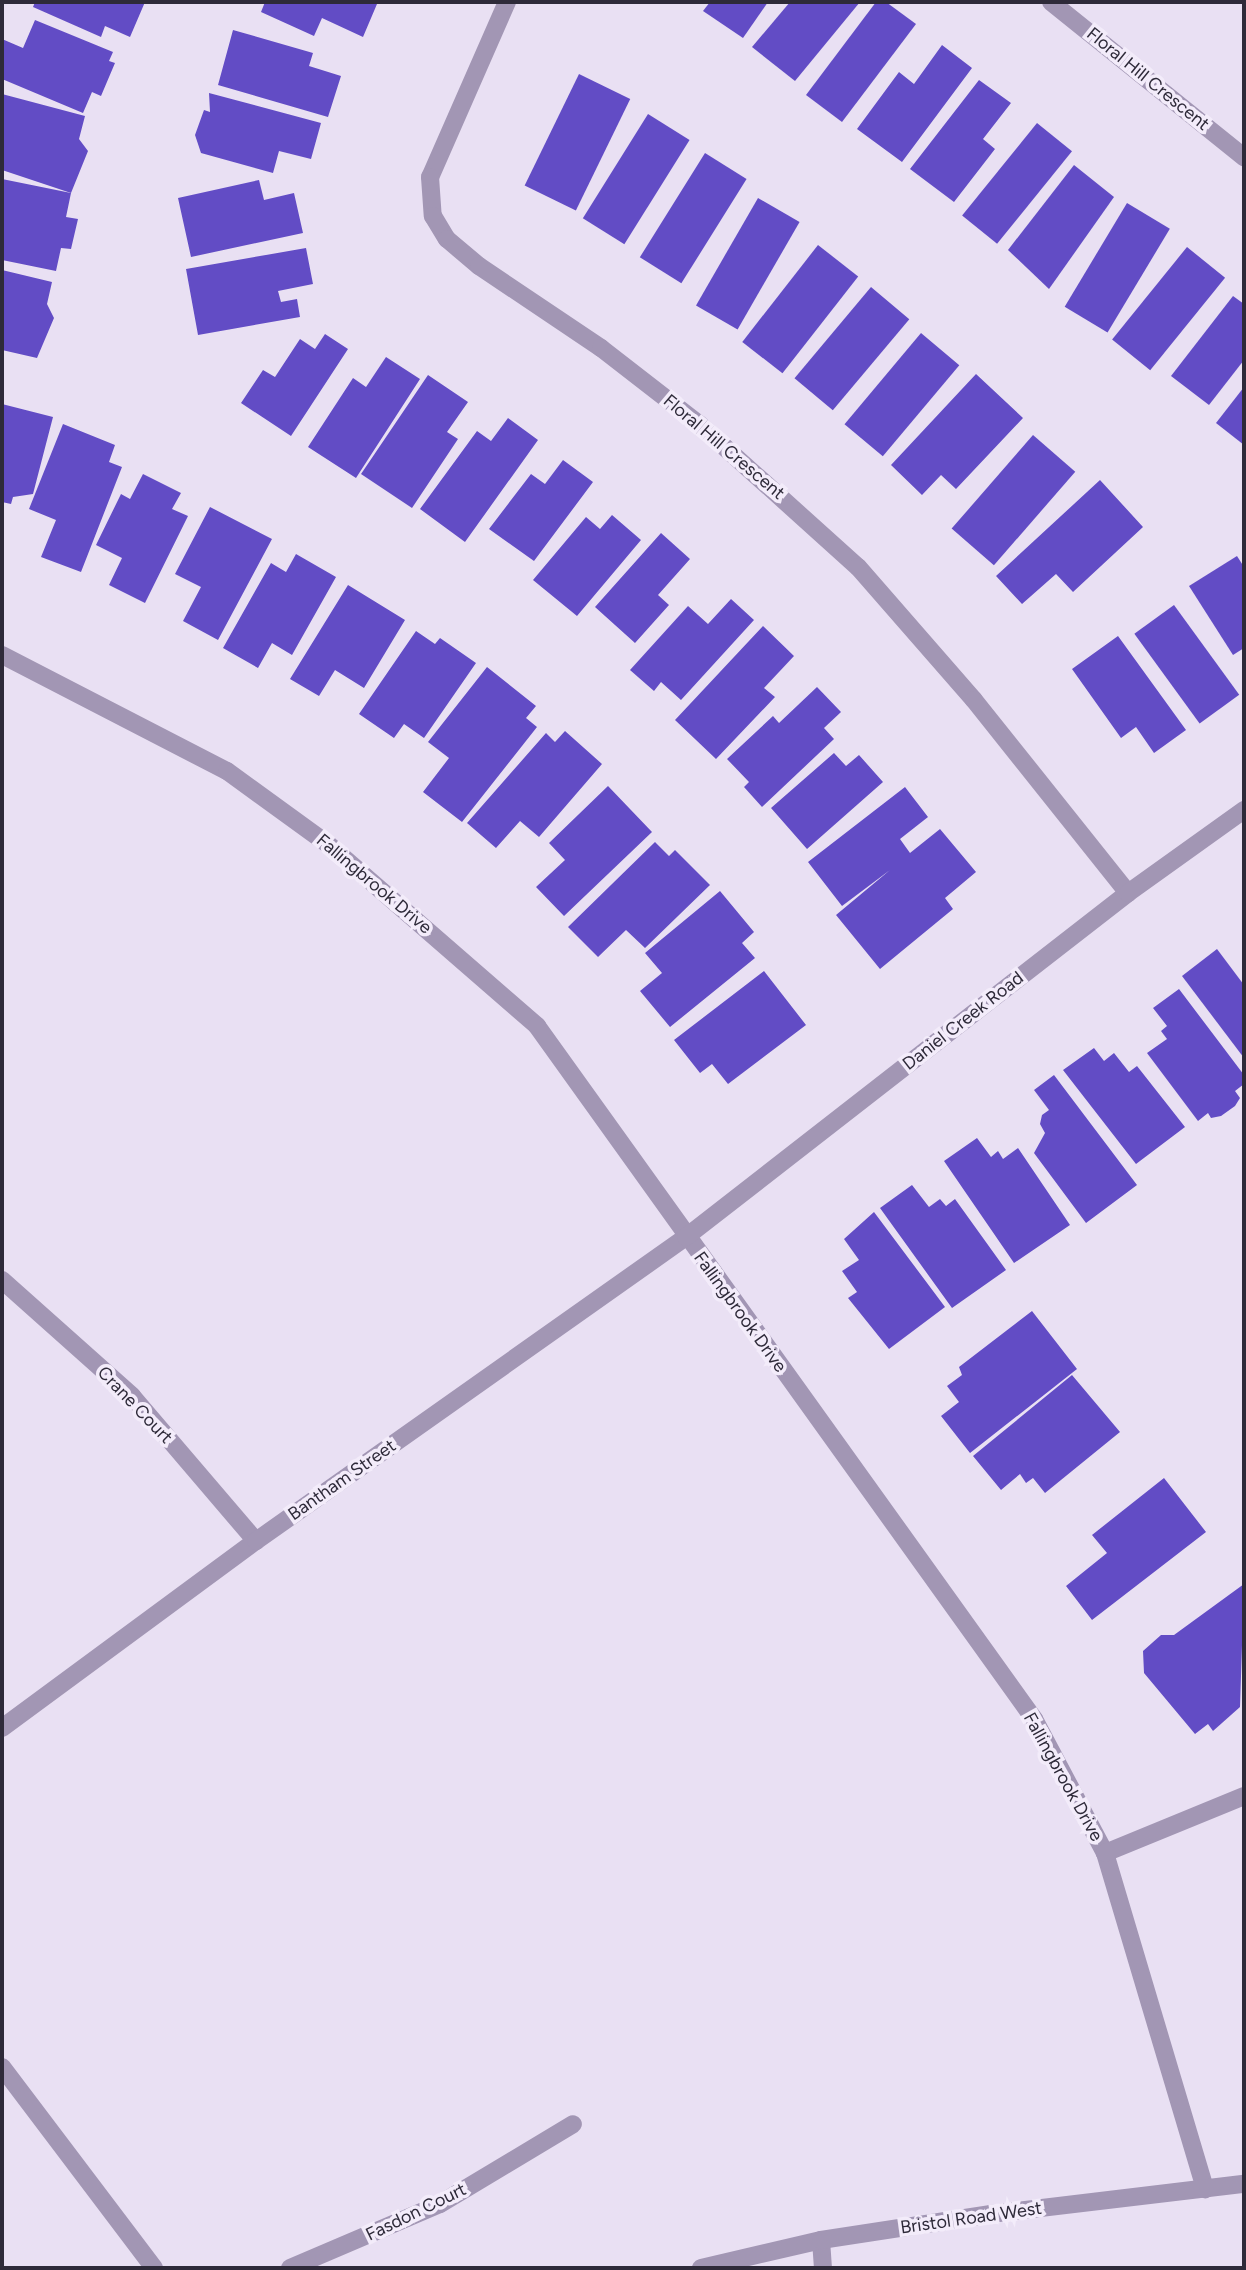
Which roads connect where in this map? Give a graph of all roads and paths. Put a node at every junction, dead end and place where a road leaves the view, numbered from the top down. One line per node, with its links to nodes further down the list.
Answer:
1 (507, 2): 6 (street, Floral Hill Crescent)
2 (1051, 2): 3 (street, Floral Hill Crescent)
3 (1244, 157)
4 (2, 655): 7 (street, Fallingbrook Drive)
5 (1244, 810): 6 (street, Daniel Creek Road)
6 (1128, 893): 7 (street, Daniel Creek Road)
7 (686, 1237): 9 (street, Bantham Street); 12 (street, Fallingbrook Drive)
8 (2, 1280): 9 (street, Crane Court)
9 (256, 1541): 10 (street, Bantham Street)
10 (2, 1728)
11 (1244, 1796): 12 (street)
12 (1105, 1853): 16 (street, Fallingbrook Drive)
13 (2, 2067): 18 (street)
14 (573, 2124): 19 (street, Fasdon Court)
15 (1244, 2184): 16 (street, Bristol Road West)
16 (1205, 2189): 17 (street, Bristol Road West)
17 (821, 2240): 20 (street, Bristol Road West); 21 (street)
18 (154, 2268)
19 (290, 2268)
20 (701, 2268)
21 (823, 2268)

